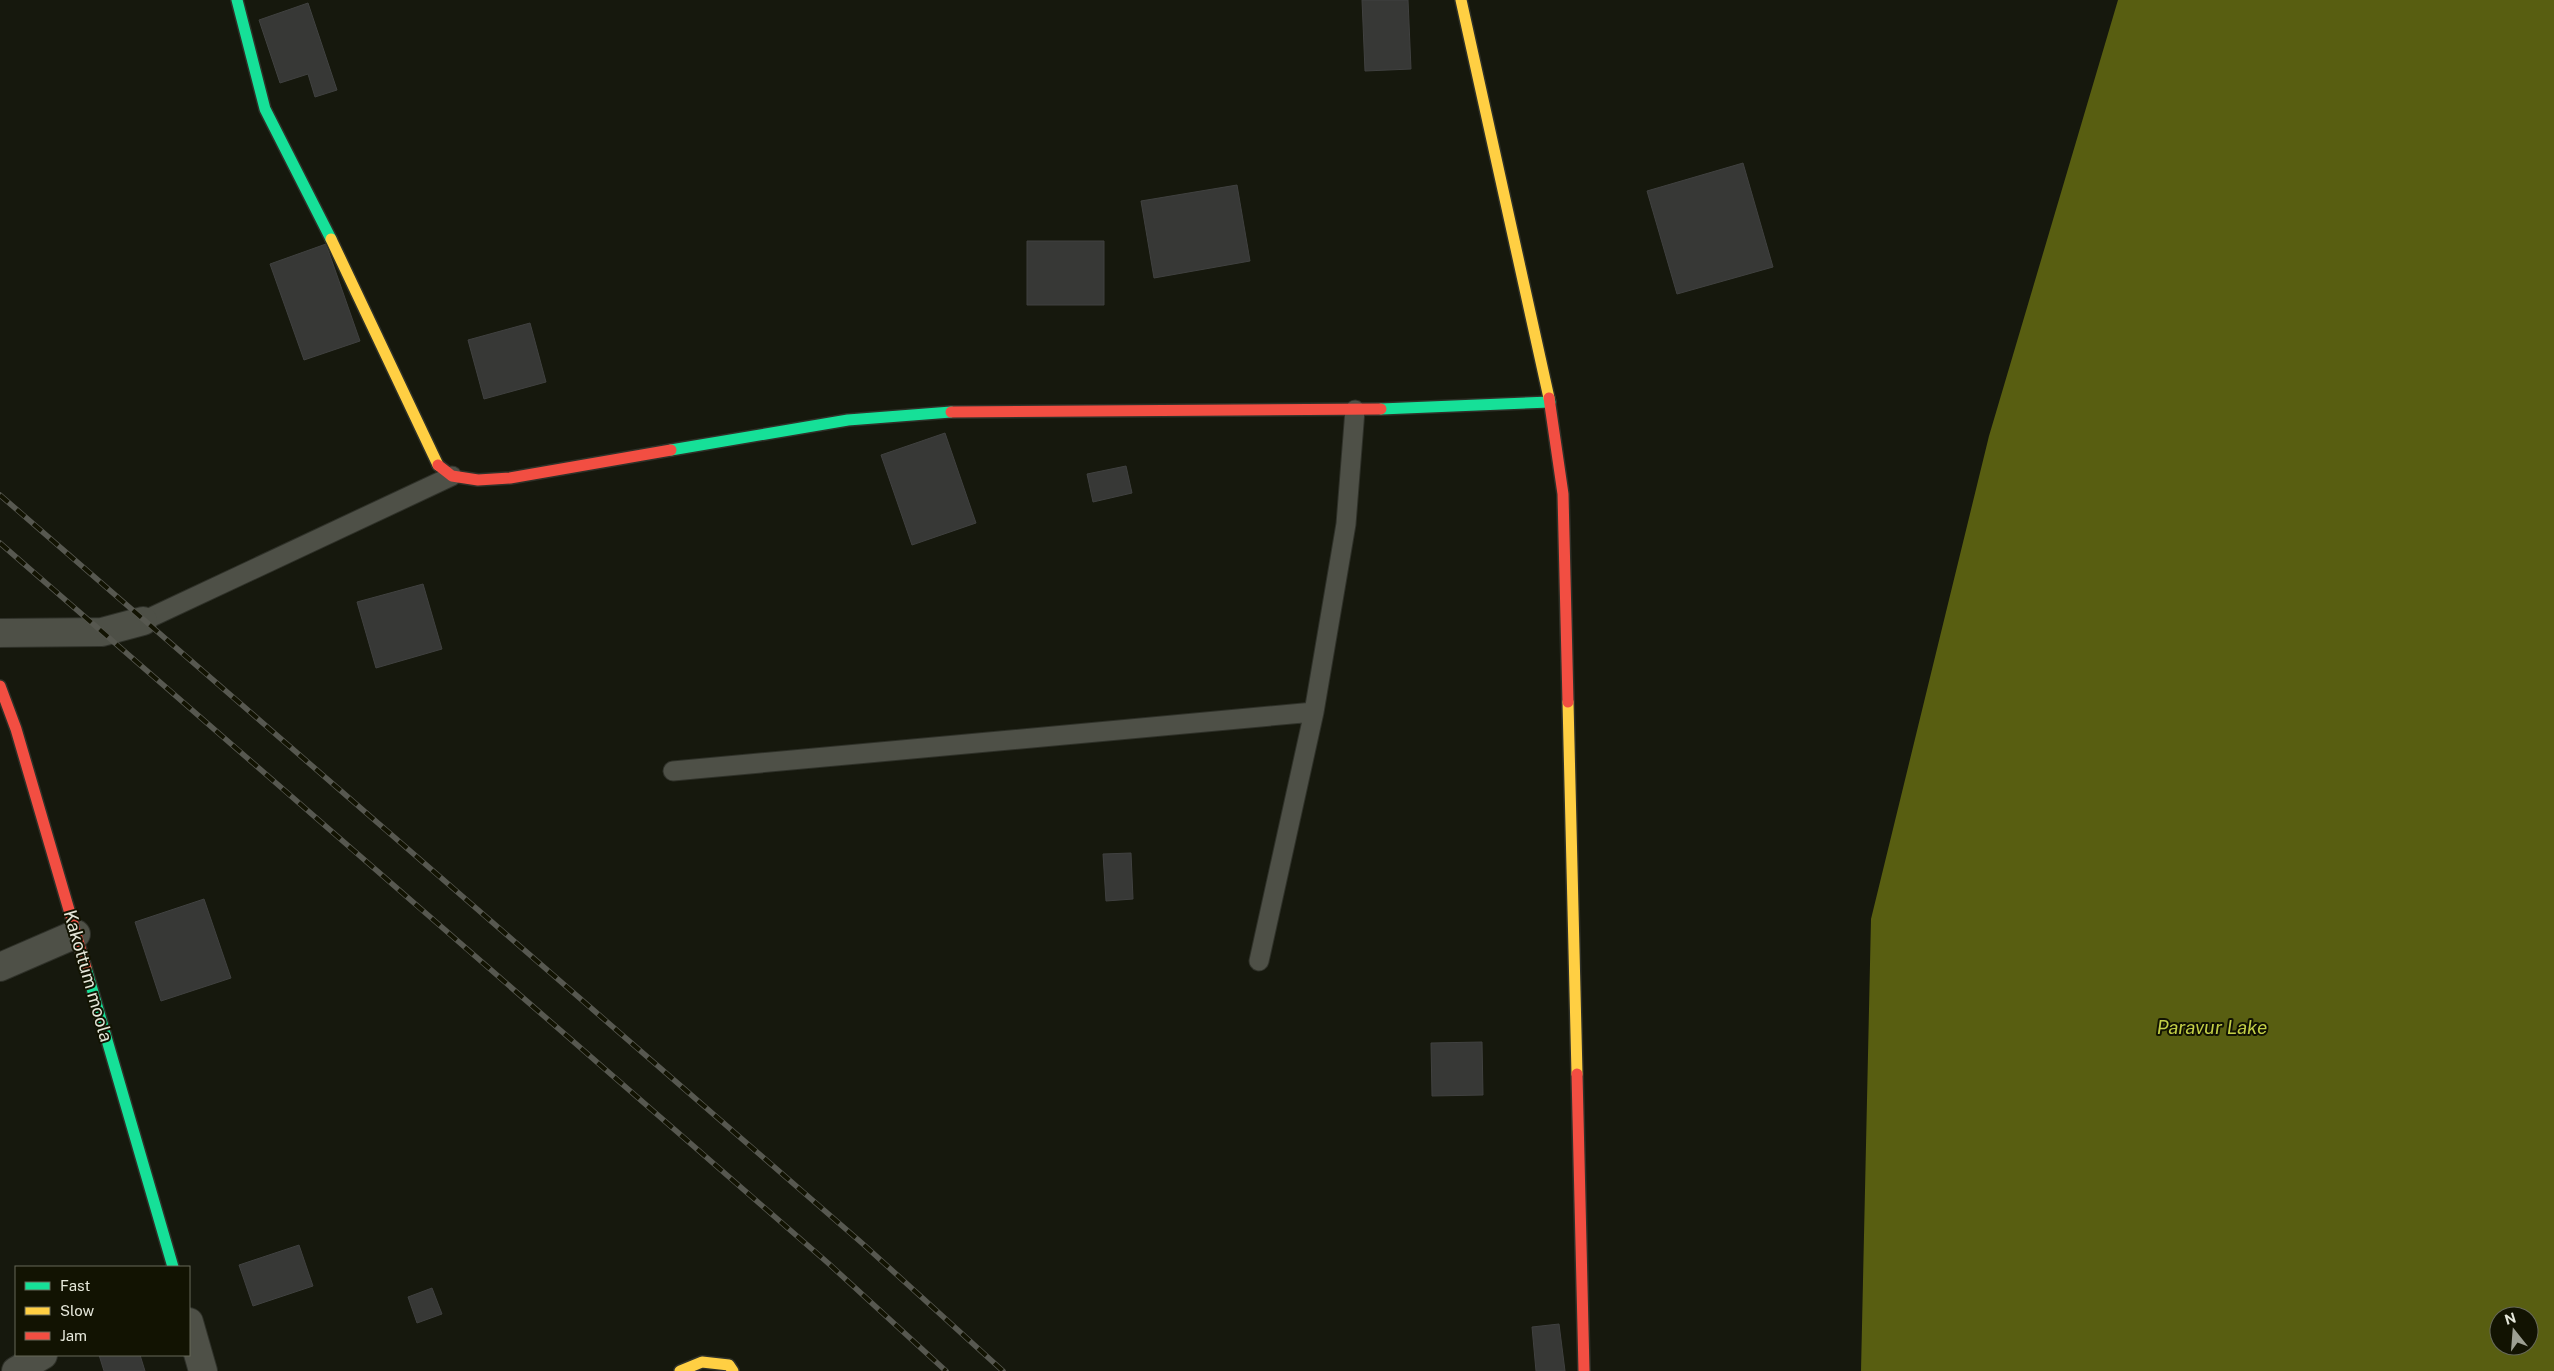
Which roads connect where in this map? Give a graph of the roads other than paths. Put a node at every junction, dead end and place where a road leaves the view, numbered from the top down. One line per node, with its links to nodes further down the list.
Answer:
1 (237, 0): 5 (street)
2 (1461, 0): 3 (street)
3 (1550, 402): 4 (street); 21 (street)
4 (1355, 410): 5 (street); 9 (lane)
5 (452, 476): 6 (lane)
6 (143, 621): 7 (street)
7 (0, 633)
8 (0, 686): 11 (street, Kakottum moola)
9 (1314, 712): 10 (lane); 12 (lane)
10 (673, 771)
11 (76, 934): 13 (street); 14 (street, Kakottum moola)
12 (1259, 961)
13 (0, 967)
14 (173, 1266)
15 (190, 1326): 18 (street)
16 (41, 1356): 17 (street)
17 (16, 1371)
18 (203, 1371)
19 (680, 1371): 20 (street)
20 (733, 1371)
21 (1584, 1371)

